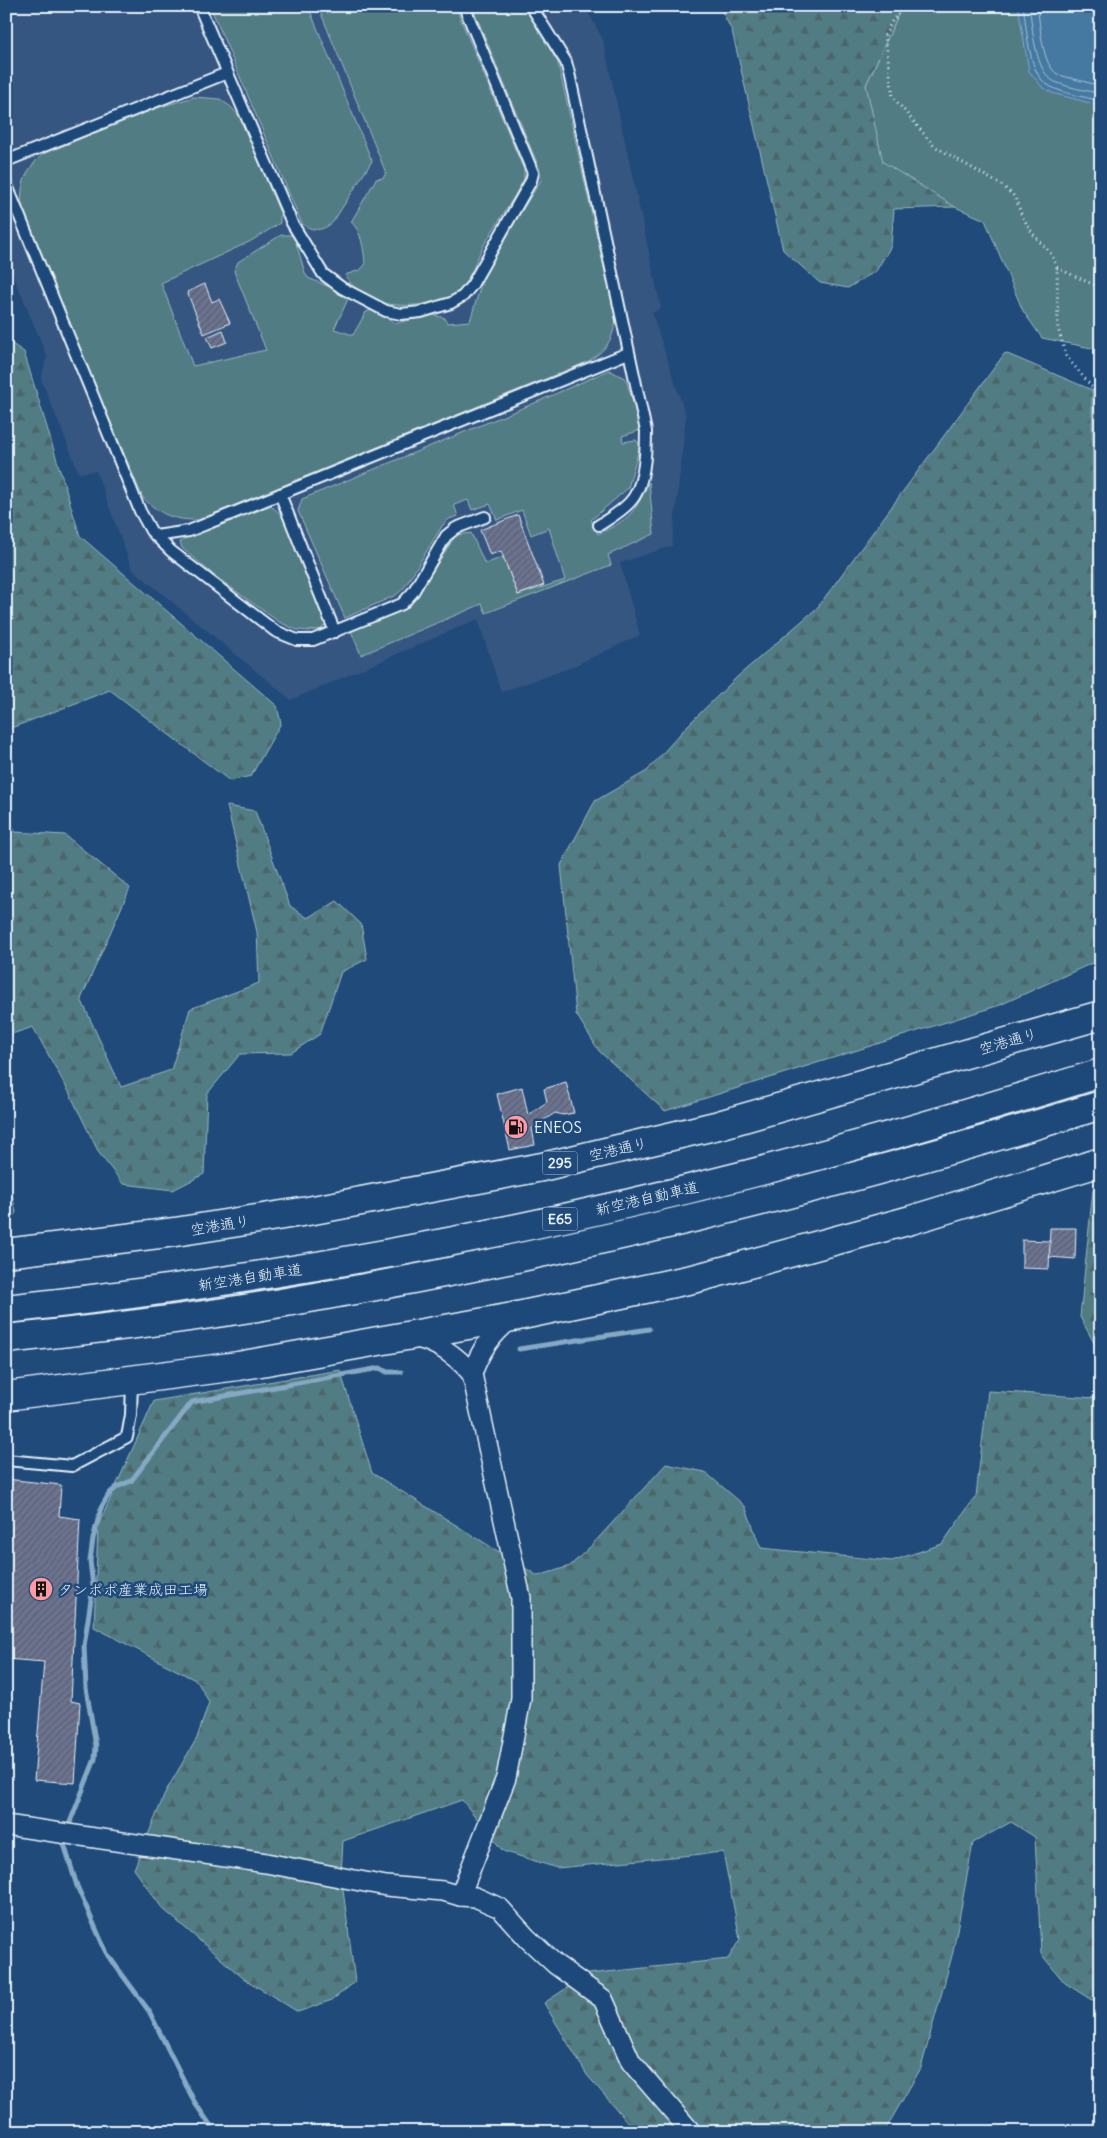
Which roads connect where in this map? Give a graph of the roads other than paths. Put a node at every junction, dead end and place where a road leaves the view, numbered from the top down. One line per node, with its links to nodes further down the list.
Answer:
1 (199, 6): 4 (lane)
2 (464, 6): 4 (lane)
3 (531, 6): 7 (lane)
4 (227, 73): 5 (lane)
5 (6, 161)
6 (6, 183): 11 (lane)
7 (628, 353): 8 (lane); 10 (lane)
8 (280, 494): 11 (lane); 12 (lane)
9 (485, 517): 12 (lane)
10 (598, 525)
11 (156, 536): 12 (lane)
12 (335, 632)
13 (1101, 1015): 17 (highway, 空港通り / 295)
14 (1101, 1073): 18 (highway, 新空港自動車道 / E65)
15 (1098, 1106): 21 (highway, 新空港自動車道 / E65)
16 (1101, 1162): 19 (highway)
17 (6, 1253)
18 (6, 1309)
19 (513, 1317): 20 (highway); 22 (street)
20 (410, 1336): 22 (street); 23 (highway)
21 (6, 1339)
22 (472, 1374): 27 (street)
23 (132, 1381): 24 (highway); 25 (lane)
24 (6, 1396)
25 (6, 1460)
26 (6, 1824): 27 (street)
27 (460, 1896): 28 (street)
28 (692, 2132)

